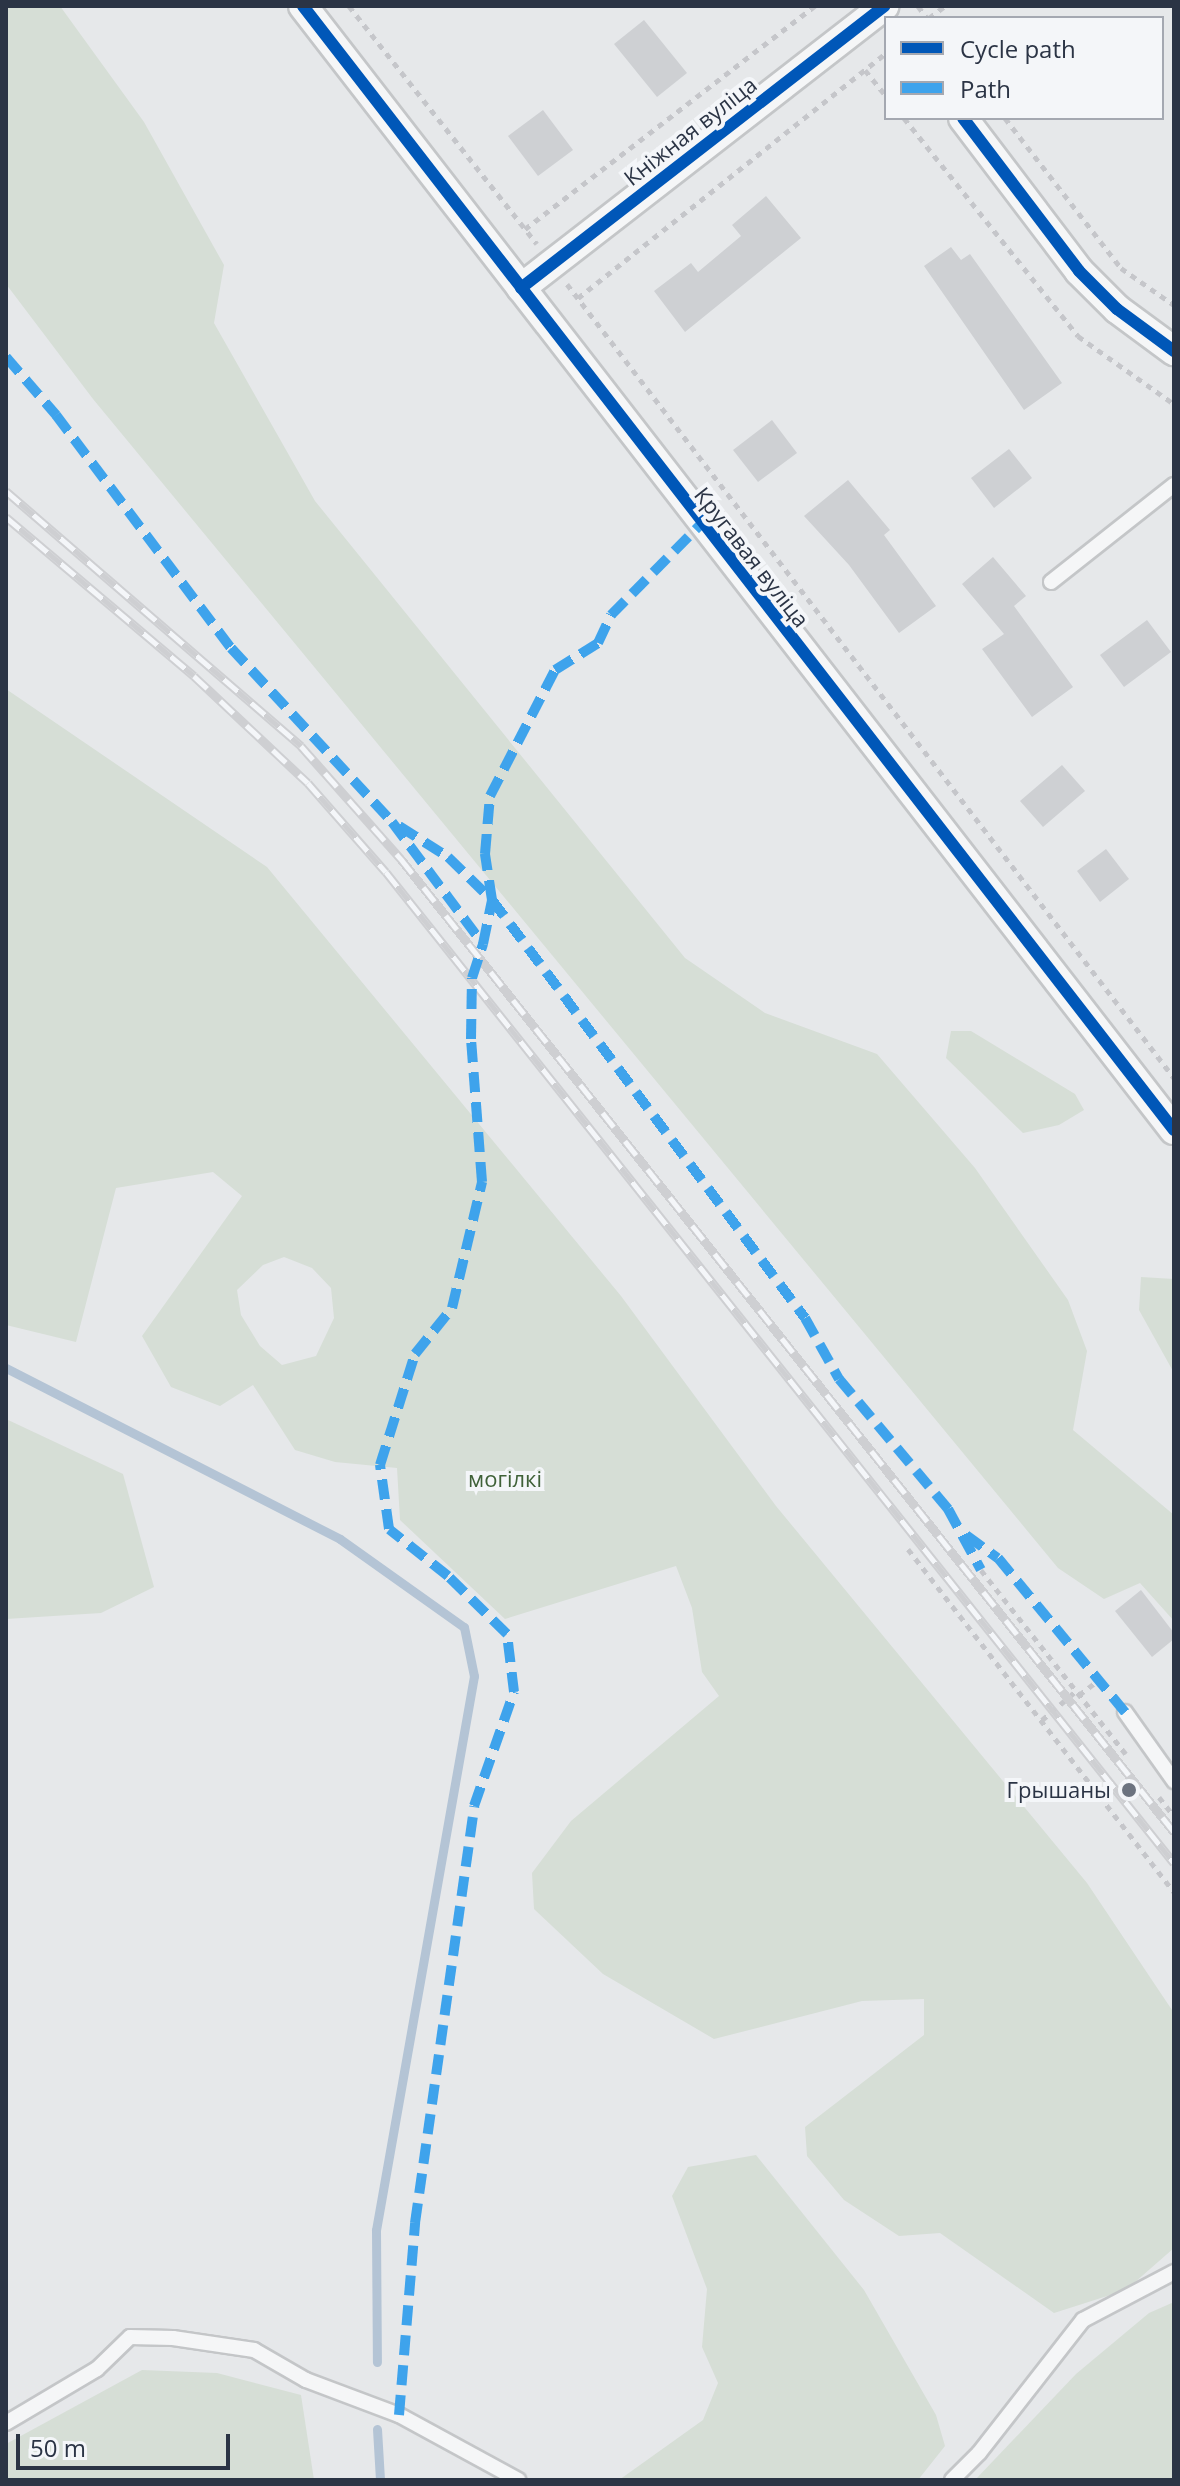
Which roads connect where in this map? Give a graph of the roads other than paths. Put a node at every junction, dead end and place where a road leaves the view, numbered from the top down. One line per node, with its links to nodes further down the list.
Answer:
1 (303, 6): 4 (street, Кругавая вуліца)
2 (884, 11): 4 (street, Кніжная вуліца)
3 (965, 120): 5 (street)
4 (521, 288): 8 (street, Кругавая вуліца)
5 (1174, 351)
6 (1174, 485): 7 (lane)
7 (1051, 582)
8 (1174, 1130)
9 (1125, 1712): 10 (lane)
10 (1174, 1781)
11 (1174, 2272): 14 (lane)
12 (6, 2423): 13 (lane)
13 (518, 2480)
14 (952, 2480)

